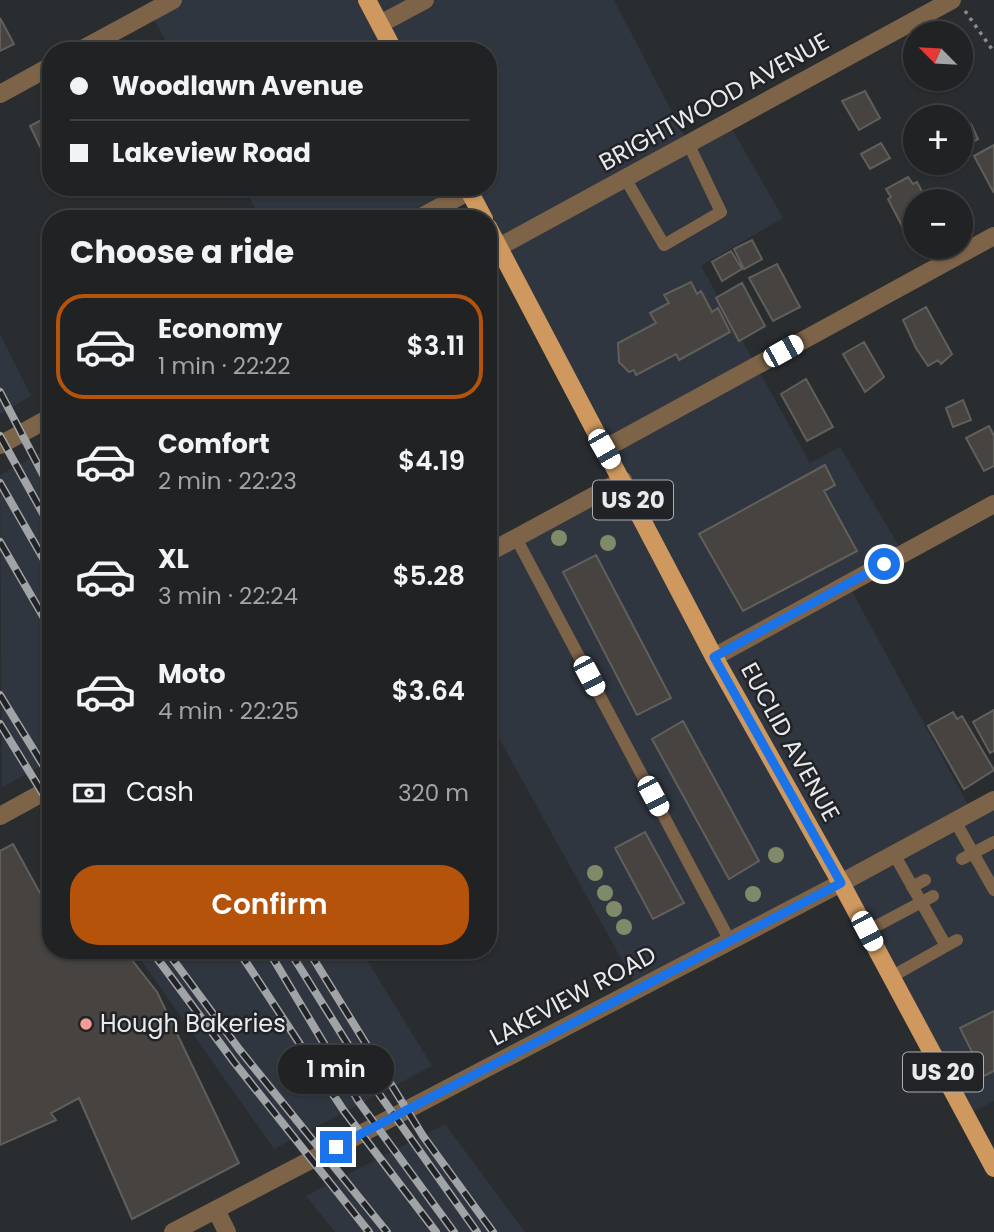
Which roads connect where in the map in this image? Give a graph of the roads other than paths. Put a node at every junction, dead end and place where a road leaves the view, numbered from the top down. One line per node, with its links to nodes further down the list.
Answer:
1 (173, 0): 6 (street)
2 (367, 0): 5 (main road)
3 (425, 0): 5 (street)
4 (956, 3): 10 (street, BRIGHTWOOD AVENUE)
5 (380, 24): 7 (main road)
6 (96, 42)
7 (389, 42)
8 (42, 71): 9 (street)
9 (0, 94)
10 (688, 144): 11 (street, BRIGHTWOOD AVENUE); 11 (lane)
11 (625, 178): 16 (street, BRIGHTWOOD AVENUE)
12 (456, 196): 13 (street)
13 (433, 210)
14 (994, 236): 19 (street)
15 (497, 243): 16 (main road, EUCLID AVENUE / US 20)
16 (499, 247): 19 (main road, EUCLID AVENUE / US 20)
17 (42, 422): 18 (street)
18 (0, 445)
19 (604, 449): 20 (main road, EUCLID AVENUE / US 20)
20 (623, 480): 22 (street); 24 (main road, EUCLID AVENUE / US 20)
21 (994, 504): 24 (street)
22 (516, 538): 23 (street); 38 (lane)
23 (497, 548)
24 (714, 657): 33 (main road, EUCLID AVENUE / US 20)
25 (42, 793): 27 (street)
26 (994, 800): 28 (street, LAKEVIEW ROAD)
27 (0, 816)
28 (956, 821): 30 (street, LAKEVIEW ROAD); 31 (lane)
29 (994, 842): 31 (lane)
30 (894, 854): 33 (street, LAKEVIEW ROAD); 34 (lane)
31 (968, 856): 35 (lane)
32 (925, 880): 34 (lane)
33 (841, 883): 37 (main road, EUCLID AVENUE / US 20); 38 (street, LAKEVIEW ROAD)
34 (912, 887): 36 (lane)
35 (991, 894)
36 (927, 899): 37 (lane); 39 (lane)
37 (867, 931): 39 (main road, EUCLID AVENUE / US 20)
38 (730, 941): 41 (street, LAKEVIEW ROAD)
39 (891, 976): 40 (main road, EUCLID AVENUE / US 20)
40 (994, 1168)
41 (216, 1210): 42 (street, LAKEVIEW ROAD); 43 (street)
42 (173, 1232)
43 (227, 1232)

